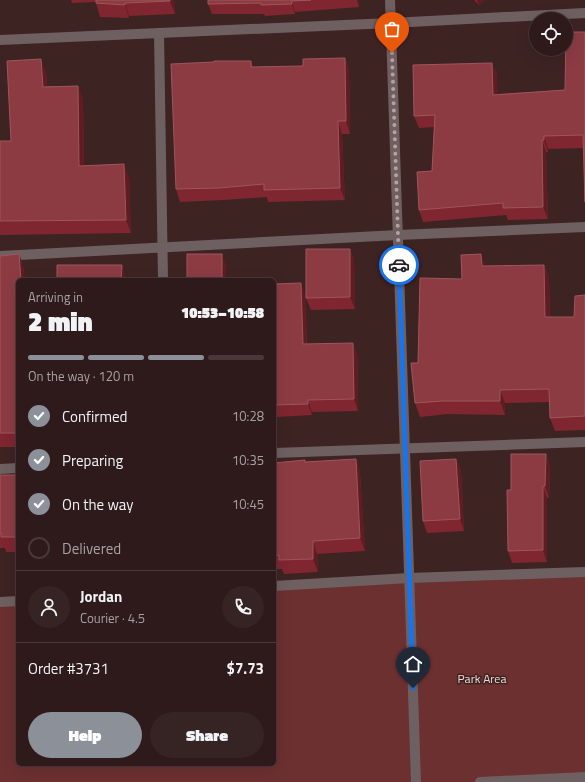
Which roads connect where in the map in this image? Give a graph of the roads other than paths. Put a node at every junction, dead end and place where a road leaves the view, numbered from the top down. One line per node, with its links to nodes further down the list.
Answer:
1 (390, 0): 3 (street)
2 (585, 13): 3 (street)
3 (391, 23): 4 (street); 7 (street)
4 (159, 33): 5 (street); 8 (street)
5 (0, 40)
6 (585, 227): 7 (street)
7 (398, 235): 8 (street); 12 (street)
8 (162, 248): 9 (street); 10 (street)
9 (0, 256)
10 (162, 278)
11 (585, 442): 12 (street)
12 (405, 448): 13 (street); 17 (street)
13 (276, 454)
14 (16, 468): 15 (street)
15 (0, 469)
16 (585, 572): 17 (street)
17 (409, 578): 18 (street); 22 (street)
18 (276, 586)
19 (16, 601): 20 (street)
20 (0, 602)
21 (585, 777): 23 (street)
22 (416, 782)
23 (480, 782)

